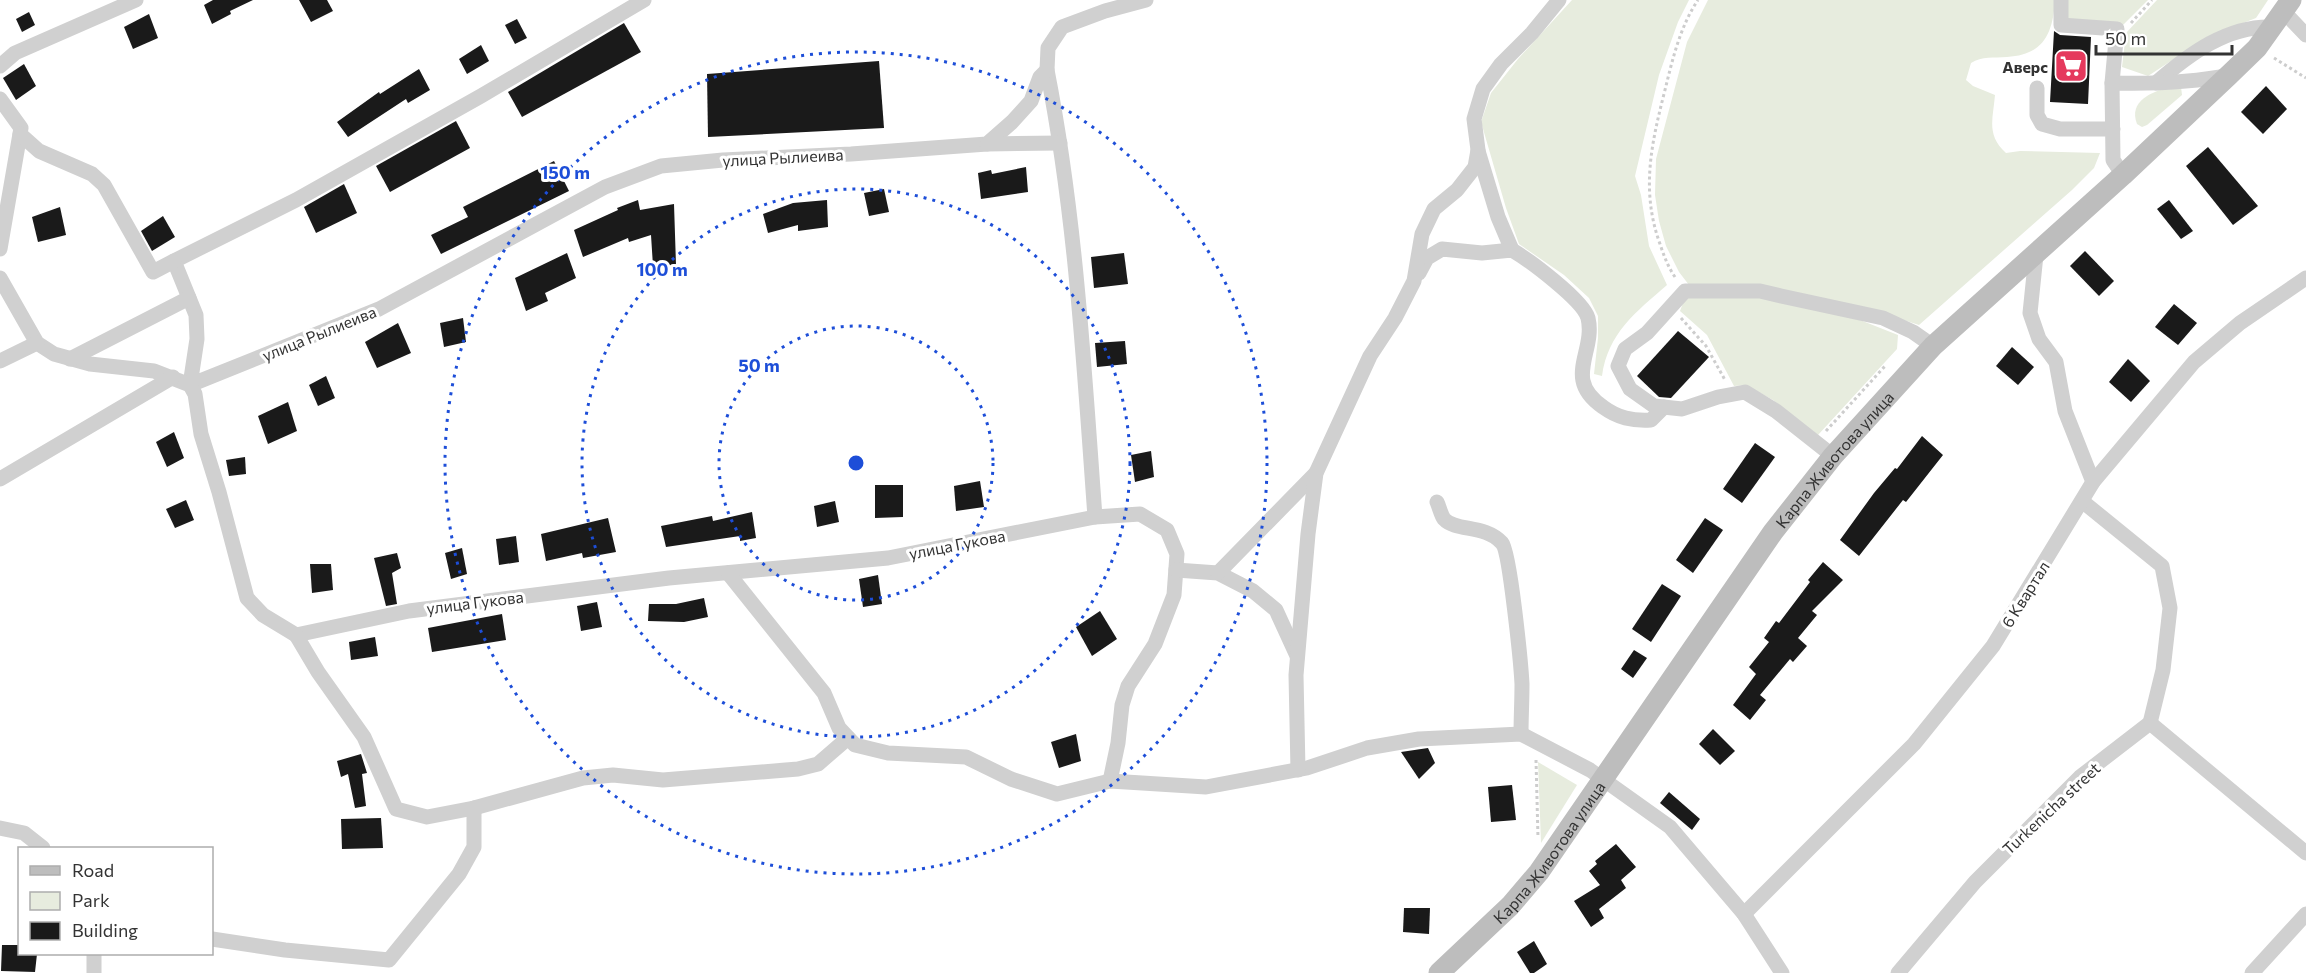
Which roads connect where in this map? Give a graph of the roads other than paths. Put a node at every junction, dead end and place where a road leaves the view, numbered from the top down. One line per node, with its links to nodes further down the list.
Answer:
1 (136, 0): 8 (street)
2 (644, 0): 26 (street)
3 (1146, 0): 9 (street)
4 (1559, 0): 19 (street)
5 (2061, 0): 11 (street)
6 (2283, 13): 7 (street); 10 (main road, Карпа Животова улица); 12 (street)
7 (2306, 35)
8 (0, 66)
9 (1047, 69): 17 (street); 18 (street)
10 (2229, 75): 12 (street); 20 (main road, Карпа Животова улица)
11 (2112, 83): 12 (street); 15 (street)
12 (2156, 83)
13 (2037, 88): 15 (street)
14 (0, 99): 16 (street)
15 (2113, 129): 20 (street)
16 (20, 134): 22 (street); 26 (street)
17 (1060, 143): 18 (street, улица Рылиеива); 44 (street)
18 (987, 144): 36 (street, улица Рылиеива)
19 (1478, 150): 24 (street); 29 (street)
20 (2123, 175): 25 (main road, Карпа Животова улица)
21 (0, 181): 22 (street)
22 (9, 200): 23 (street)
23 (0, 249)
24 (1512, 250): 29 (street); 37 (street)
25 (2036, 255): 32 (main road, Карпа Животова улица); 41 (street)
26 (174, 261): 30 (street)
27 (0, 278): 31 (street)
28 (2306, 278): 41 (street, 6 Квартал)
29 (1414, 281): 39 (street)
30 (189, 298): 33 (street); 36 (street)
31 (37, 343): 33 (street); 34 (street)
32 (1932, 346): 37 (street); 38 (main road, Карпа Животова улица)
33 (70, 359): 35 (street)
34 (0, 361)
35 (173, 377): 36 (street); 40 (street)
36 (190, 385): 48 (street)
37 (1664, 407): 38 (street)
38 (1833, 456): 54 (main road, Карпа Животова улица)
39 (1316, 473): 47 (street); 49 (street)
40 (0, 479)
41 (2093, 483): 42 (street, 6 Квартал)
42 (2082, 501): 50 (street); 60 (street, 6 Квартал)
43 (1437, 502): 51 (street)
44 (1095, 517): 45 (street, улица Гукова); 46 (street, улица Гукова)
45 (1176, 570): 47 (street); 55 (street, улица Гукова)
46 (728, 573): 48 (street, улица Гукова); 52 (street)
47 (1218, 573): 49 (street)
48 (296, 634): 56 (street)
49 (1298, 659): 53 (street)
50 (2150, 723): 59 (street); 67 (street, Turkenicha street)
51 (1521, 735): 53 (street); 54 (street)
52 (848, 738): 55 (street); 56 (street)
53 (1298, 770): 55 (street)
54 (1603, 779): 60 (street); 65 (main road, Карпа Животова улица)
55 (1110, 781)
56 (474, 808): 62 (street)
57 (0, 828): 58 (street)
58 (41, 847)
59 (2306, 853)
60 (1744, 914): 66 (street)
61 (2306, 914): 68 (street)
62 (213, 939)
63 (94, 955): 64 (street)
64 (94, 973)
65 (1439, 973)
66 (1782, 973)
67 (1898, 973)
68 (2252, 973)

